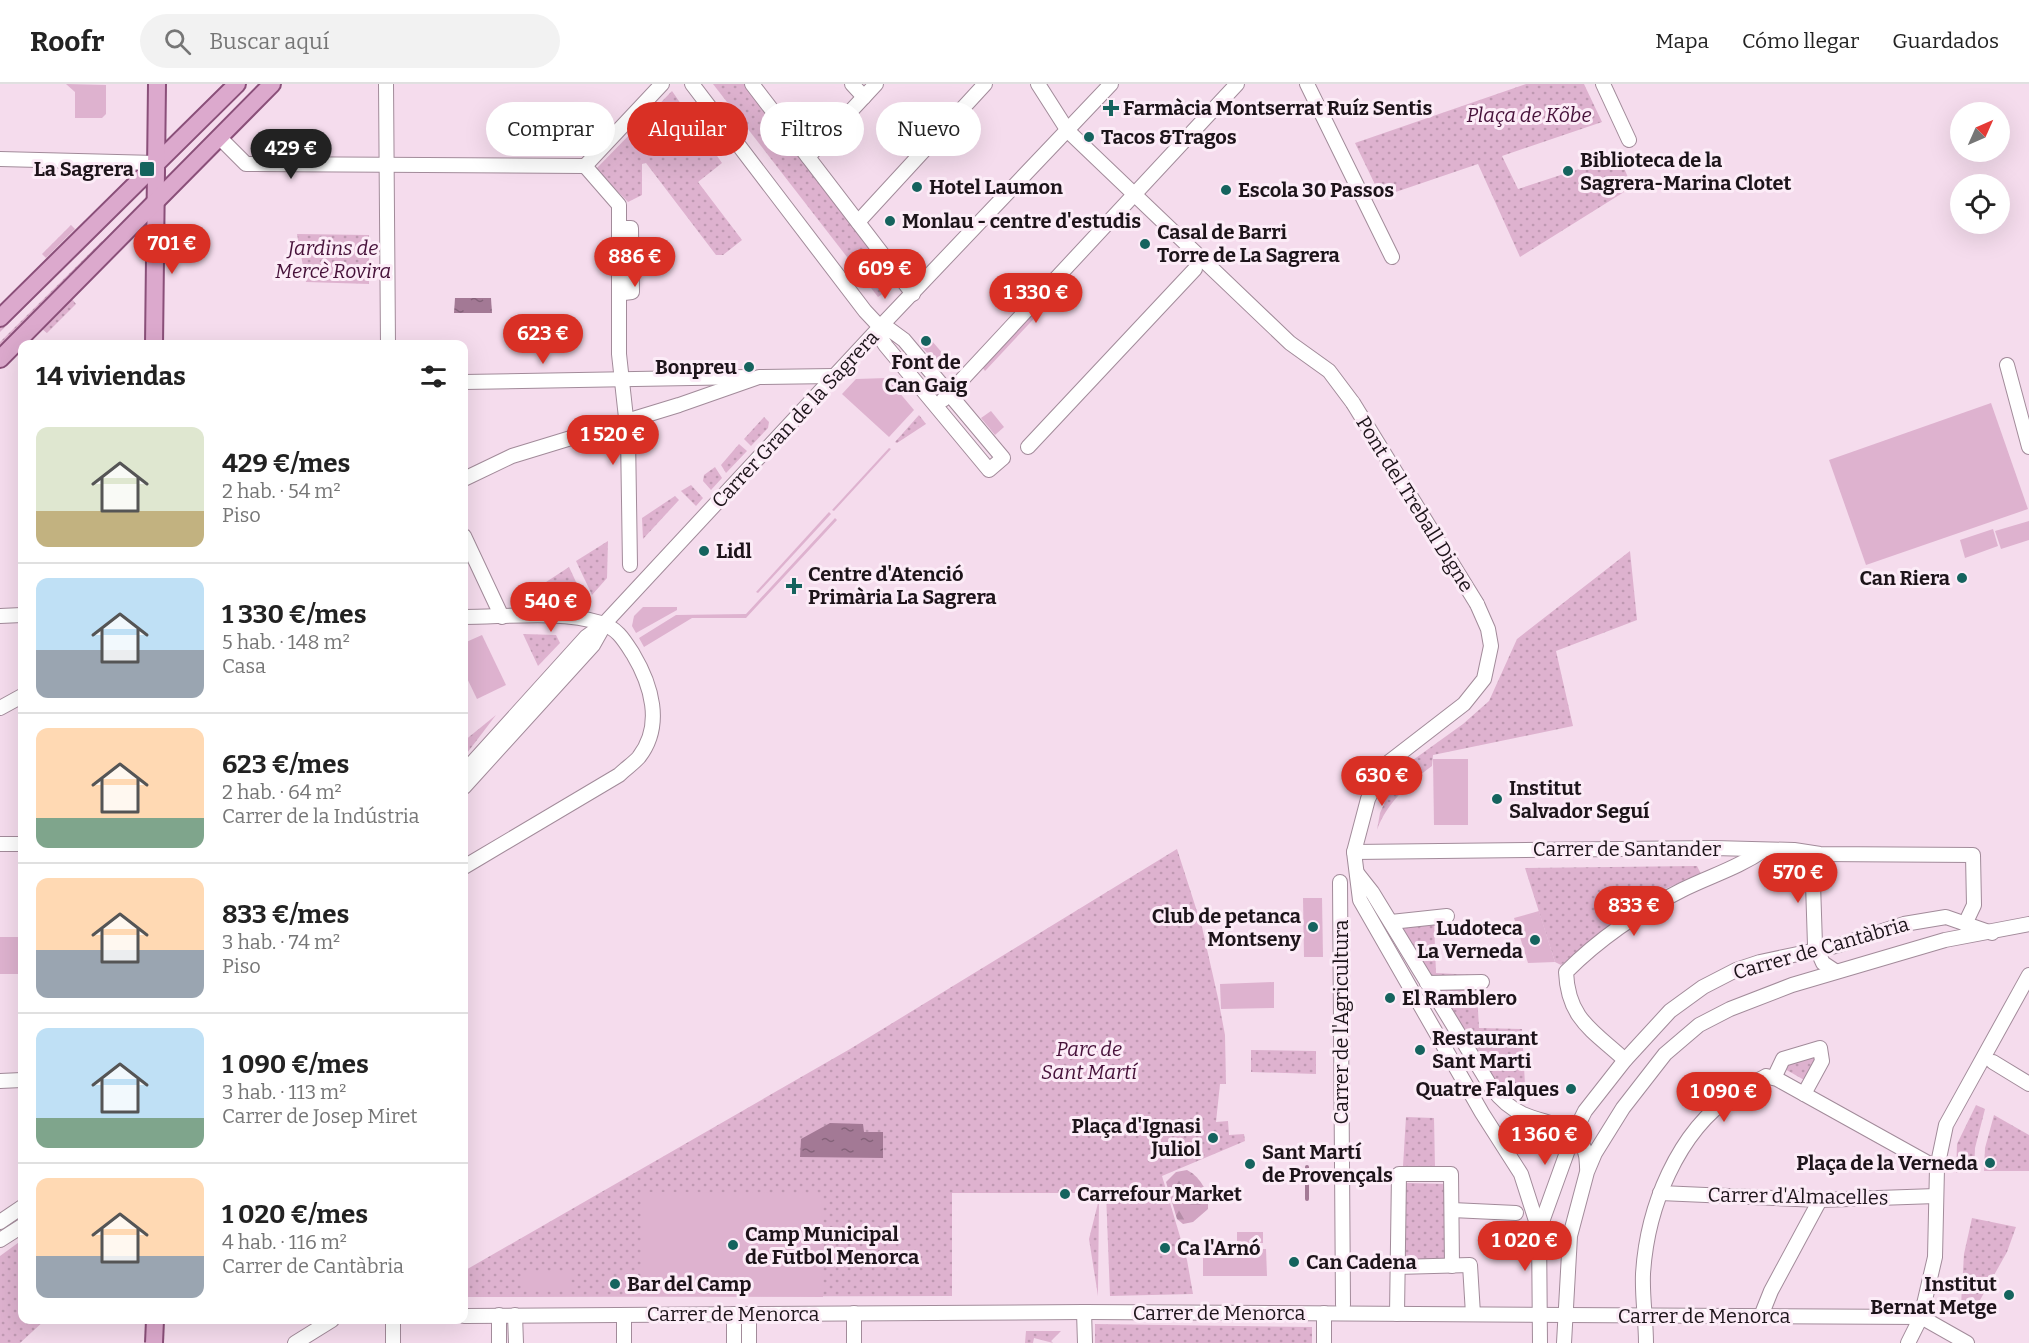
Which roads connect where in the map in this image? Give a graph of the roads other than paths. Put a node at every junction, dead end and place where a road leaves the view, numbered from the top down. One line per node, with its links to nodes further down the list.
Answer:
1 (157, 84): 22 (main road)
2 (237, 84): 22 (main road)
3 (272, 84): 18 (main road)
4 (386, 84): 23 (street)
5 (662, 84): 24 (street)
6 (692, 84): 32 (street)
7 (752, 84): 20 (street)
8 (852, 84): 16 (street)
9 (876, 84): 16 (street)
10 (985, 84): 27 (street)
11 (1038, 84): 17 (street, Pont del Treball Digne)
12 (1111, 84): 17 (street, Carrer Gran de la Sagrera)
13 (1237, 84): 25 (street)
14 (1307, 84): 28 (street)
15 (1603, 84): 19 (street)
16 (864, 97): 20 (street)
17 (1068, 131): 25 (street, Pont del Treball Digne); 30 (street, Carrer Gran de la Sagrera)
18 (219, 137): 23 (street); 26 (main road)
19 (1629, 140)
20 (808, 157): 27 (street)
21 (0, 159): 22 (street)
22 (156, 163): 26 (main road); 31 (main road)
23 (386, 166): 24 (street); 35 (street)
24 (585, 166): 41 (street)
25 (1134, 195): 29 (street, Pont del Treball Digne); 43 (street)
26 (155, 204): 33 (main road); 34 (main road)
27 (858, 222): 30 (street)
28 (1392, 257)
29 (1200, 266): 46 (street); 63 (street, Pont del Treball Digne, bridge)
30 (913, 294): 32 (street, Carrer Gran de la Sagrera)
31 (0, 318)
32 (880, 327): 40 (street, Carrer Gran de la Sagrera); 43 (street); 44 (street)
33 (19, 340)
34 (154, 340)
35 (388, 340)
36 (18, 341): 37 (main road)
37 (1, 358)
38 (2007, 365): 47 (street)
39 (759, 376): 40 (street); 41 (street); 45 (street)
40 (834, 376): 55 (street, Carrer Gran de la Sagrera)
41 (622, 381): 42 (street); 45 (street)
42 (468, 382)
43 (949, 393): 44 (street); 44 (street)
44 (937, 405)
45 (627, 420): 48 (street); 50 (street)
46 (1028, 447)
47 (2029, 447)
48 (468, 477)
49 (468, 545): 54 (street)
50 (630, 565)
51 (18, 615): 52 (street)
52 (0, 616)
53 (468, 617): 54 (street)
54 (502, 617): 55 (street)
55 (604, 624): 58 (street, Carrer Gran de la Sagrera); 59 (street, Carrer Gran de la Sagrera); 65 (street)
56 (18, 698): 57 (street)
57 (0, 708)
58 (468, 768)
59 (468, 783)
60 (0, 844): 61 (street)
61 (18, 844)
62 (1764, 850): 63 (street, Carrer de Santander); 64 (street, Carrer de Santander); 78 (street)
63 (1354, 852): 66 (street)
64 (1812, 853): 70 (street, Carrer de Santander); 73 (street)
65 (468, 865)
66 (1356, 871): 69 (street); 98 (street)
67 (1340, 882): 102 (street, Carrer de l'Agricultura)
68 (1447, 916): 69 (street)
69 (1391, 922): 77 (street)
70 (1965, 924): 72 (street, Carrer de Cantàbria); 73 (street, Carrer de Cantàbria)
71 (2029, 924): 72 (street, Carrer de Cantàbria)
72 (1992, 933): 74 (street, Carrer de Cantàbria)
73 (1816, 950): 74 (street); 78 (street, Carrer de Cantàbria)
74 (1835, 971): 89 (street, Carrer de Cantàbria)
75 (2029, 975): 88 (street)
76 (1482, 982): 77 (street)
77 (1427, 983): 86 (street)
78 (1625, 1059): 85 (street, Carrer de Cantàbria)
79 (1993, 1062): 83 (street)
80 (1773, 1078): 84 (street); 84 (street); 90 (street)
81 (18, 1080): 82 (street)
82 (0, 1081)
83 (2029, 1084)
84 (1804, 1094): 88 (street)
85 (1582, 1115): 86 (street); 87 (street, Carrer de Cantàbria)
86 (1555, 1124): 87 (street)
87 (1574, 1133): 89 (street); 98 (street, Carrer de Cantàbria)
88 (1937, 1168): 91 (street)
89 (1587, 1172): 116 (street, Carrer de Cantàbria)
90 (1660, 1192): 92 (street, Carrer d'Almacelles); 113 (street)
91 (1936, 1196): 92 (street, Carrer d'Almacelles); 118 (street)
92 (1820, 1200): 117 (street)
93 (18, 1210): 96 (street)
94 (1452, 1210): 95 (street); 100 (street); 101 (street)
95 (1516, 1213)
96 (0, 1222)
97 (18, 1229): 99 (street)
98 (1539, 1230): 110 (street, Carrer de Cantàbria)
99 (0, 1240)
100 (1452, 1266): 101 (street); 109 (street)
101 (1397, 1267): 108 (street)
102 (1343, 1305)
103 (1084, 1312): 104 (street, Carrer de Menorca); 105 (street, Carrer de Menorca); 133 (street)
104 (854, 1313): 107 (street, Carrer de Menorca); 132 (street)
105 (1324, 1313): 108 (street, Carrer de Menorca); 134 (street)
106 (734, 1314): 107 (street, Carrer de Menorca); 112 (street, Carrer de Menorca); 130 (street)
107 (749, 1314): 131 (street)
108 (1397, 1314): 109 (street, Carrer de Menorca)
109 (1473, 1314): 110 (street, Carrer de Menorca)
110 (1541, 1314): 116 (street, Carrer de Menorca); 135 (street, Carrer de Cantàbria)
111 (515, 1315): 112 (street, Carrer de Menorca); 115 (street, Carrer de Menorca); 128 (street)
112 (624, 1315): 129 (street)
113 (1645, 1315): 116 (street, Carrer de Menorca); 117 (street, Carrer de Menorca); 137 (street)
114 (468, 1316): 115 (street, Carrer de Menorca)
115 (499, 1316): 127 (street)
116 (1567, 1316): 136 (street, Carrer de Cantàbria)
117 (1761, 1316): 118 (street, Carrer de Menorca)
118 (1921, 1317): 138 (street); 139 (street, Carrer de Menorca)
119 (147, 1324): 123 (main road)
120 (154, 1324): 124 (main road, bridge)
121 (326, 1324): 125 (street)
122 (393, 1324): 126 (street)
123 (146, 1343)
124 (154, 1343)
125 (295, 1343)
126 (393, 1343)
127 (499, 1343)
128 (516, 1343)
129 (624, 1343)
130 (734, 1343)
131 (749, 1343)
132 (854, 1343)
133 (1085, 1343)
134 (1324, 1343)
135 (1540, 1343)
136 (1564, 1343)
137 (1646, 1343)
138 (1908, 1343)
139 (1967, 1343)

